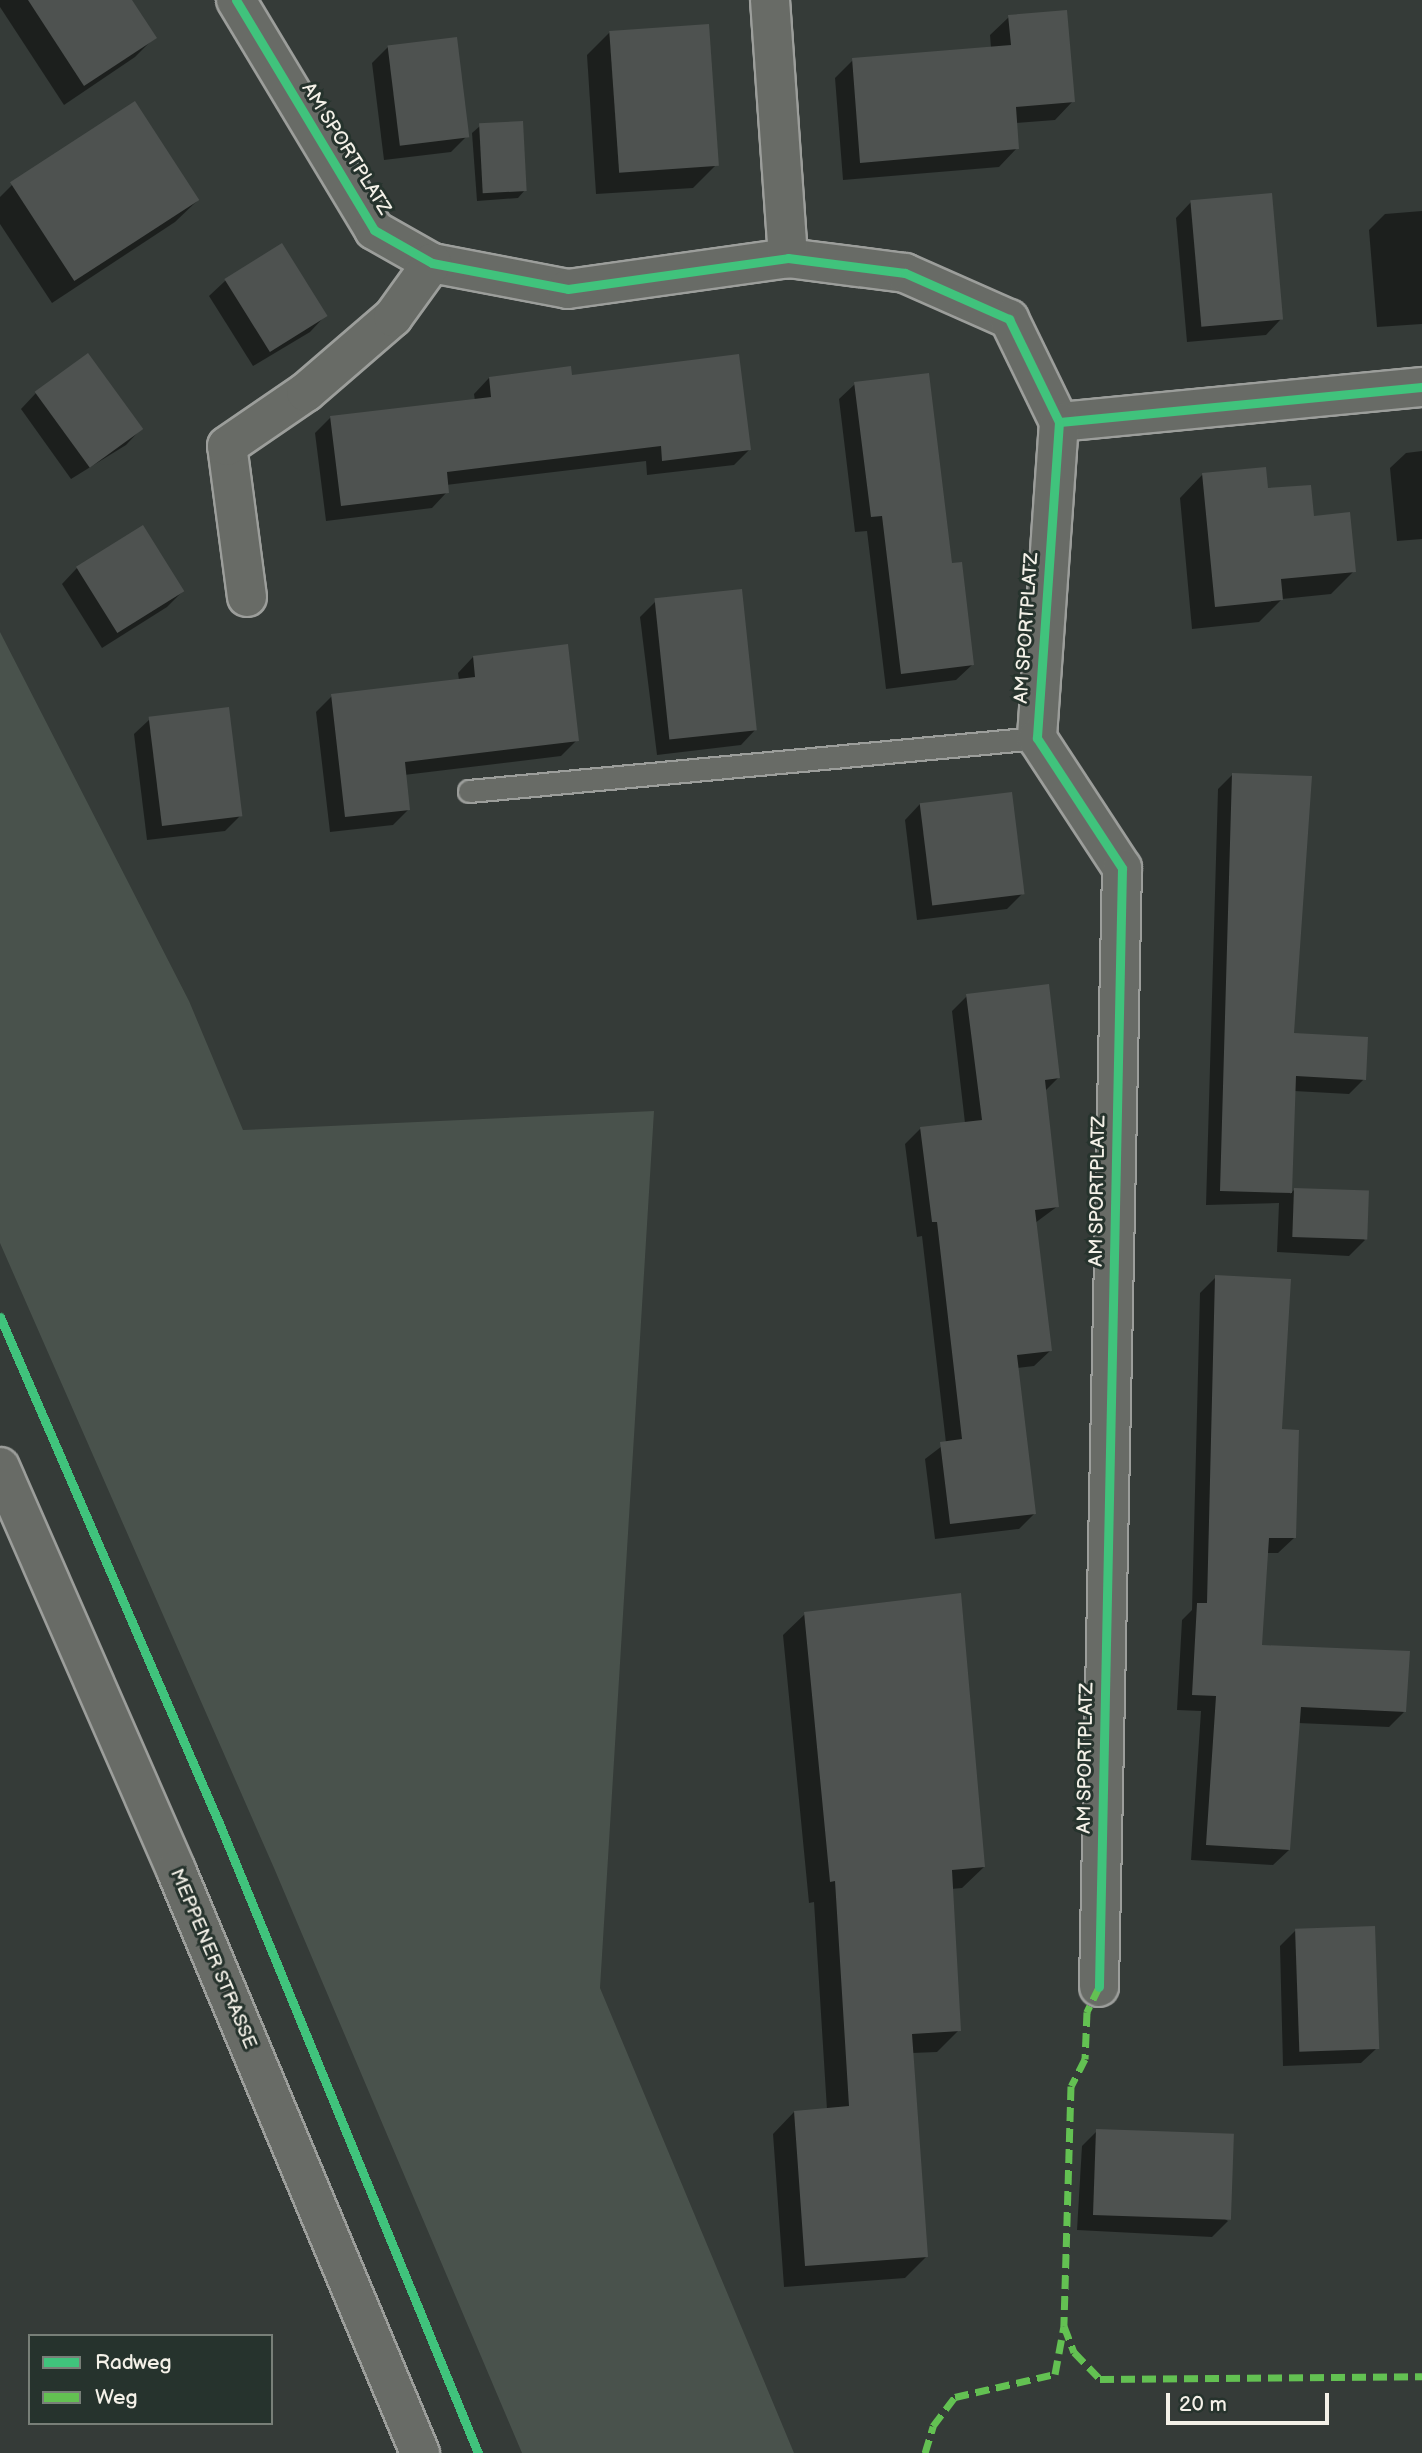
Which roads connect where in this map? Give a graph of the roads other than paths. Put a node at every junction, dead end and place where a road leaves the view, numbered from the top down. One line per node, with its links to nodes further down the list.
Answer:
1 (236, 0): 4 (street, AM SPORTPLATZ)
2 (770, 0): 3 (street)
3 (788, 258): 4 (street, AM SPORTPLATZ); 6 (street, AM SPORTPLATZ)
4 (432, 264): 7 (street)
5 (1422, 387): 6 (street)
6 (1059, 422): 8 (street, AM SPORTPLATZ)
7 (247, 597)
8 (1037, 738): 9 (lane); 11 (street, AM SPORTPLATZ)
9 (469, 791)
10 (0, 1467): 12 (street, MEPPENER STRASSE)
11 (1099, 1987)
12 (420, 2453)

